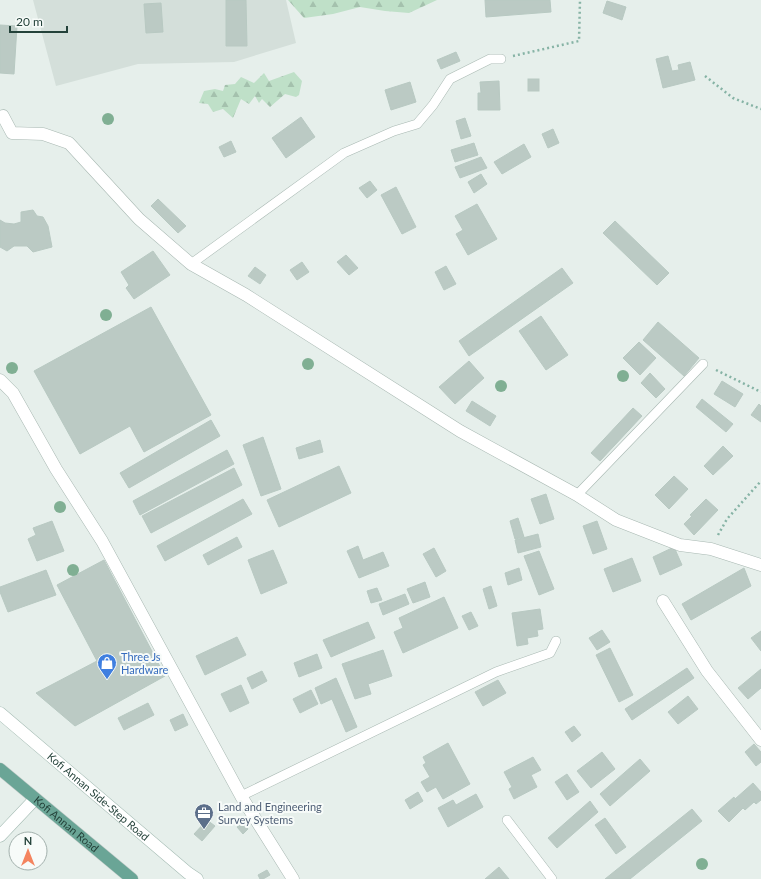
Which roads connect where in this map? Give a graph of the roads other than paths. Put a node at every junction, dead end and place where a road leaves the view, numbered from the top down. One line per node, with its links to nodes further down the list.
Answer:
1 (501, 59): 3 (lane)
2 (0, 117): 3 (street)
3 (191, 264): 6 (street)
4 (703, 364): 6 (lane)
5 (0, 380): 13 (street)
6 (577, 496): 7 (street)
7 (761, 565)
8 (663, 601): 11 (street)
9 (556, 641): 13 (lane)
10 (0, 713): 18 (street, Kofi Annan Side-Step Road)
11 (761, 740)
12 (0, 769): 14 (main road, Kofi Annan Road)
13 (241, 796): 19 (street)
14 (35, 799): 16 (street); 17 (main road, Kofi Annan Road)
15 (507, 820): 20 (lane)
16 (0, 836)
17 (132, 879)
18 (198, 879)
19 (294, 879)
20 (552, 879)

